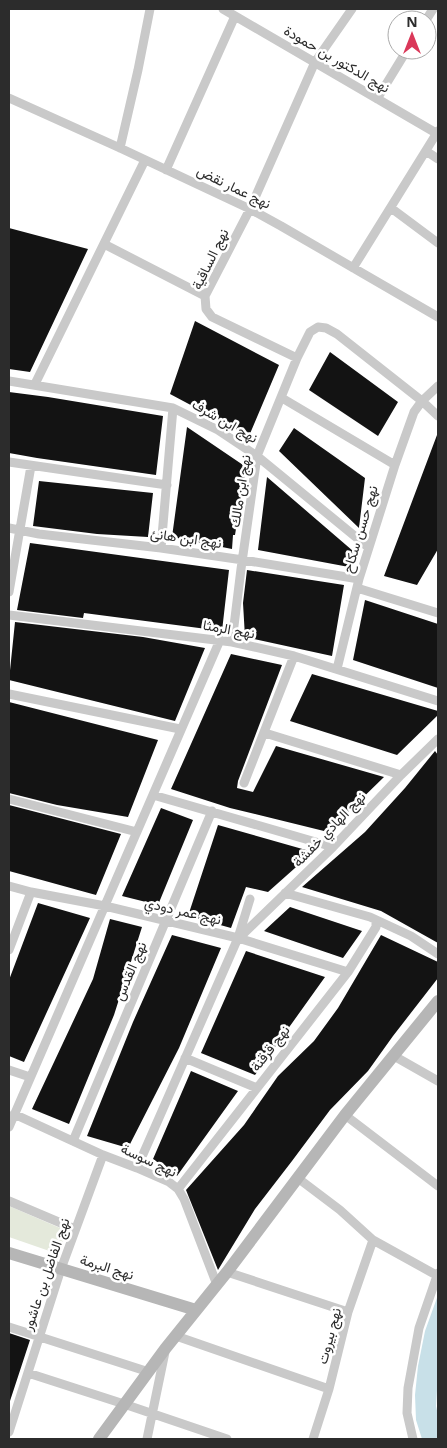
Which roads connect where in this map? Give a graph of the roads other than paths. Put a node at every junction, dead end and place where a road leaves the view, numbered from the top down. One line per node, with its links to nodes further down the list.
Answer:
1 (150, 9): 10 (street)
2 (223, 9): 4 (street, نهج الدكتور بن حمودة)
3 (352, 9): 6 (street, نهج الساقية)
4 (235, 16): 6 (street, نهج الدكتور بن حمودة); 14 (street)
5 (401, 60): 8 (street)
6 (315, 62): 8 (street, نهج الدكتور بن حمودة); 16 (street, نهج الساقية)
7 (9, 98): 10 (street, نهج عمار نقض)
8 (377, 99): 9 (street, نهج الدكتور بن حمودة)
9 (437, 132): 11 (street)
10 (120, 148): 13 (street, نهج عمار نقض)
11 (426, 151): 12 (street); 15 (street)
12 (438, 159)
13 (145, 160): 14 (street, نهج عمار نقض); 18 (street)
14 (166, 170): 16 (street, نهج عمار نقض)
15 (391, 208): 17 (street); 19 (street)
16 (250, 209): 19 (street, نهج عمار نقض); 20 (street, نهج الساقية)
17 (438, 243)
18 (104, 244): 20 (street); 24 (street)
19 (353, 268): 21 (street, نهج عمار نقض)
20 (205, 296): 22 (street, نهج الساقية)
21 (438, 317)
22 (297, 358): 26 (street, نهج ابن مالك); 27 (street, نهج ابن مالك)
23 (9, 381): 24 (street, نهج ابن شرف)
24 (36, 384): 28 (street, نهج ابن شرف)
25 (438, 386): 27 (street, نهج حسن سكاح)
26 (282, 398): 30 (street, نهج ابن مالك); 32 (street)
27 (422, 401): 29 (street); 32 (street, نهج حسن سكاح)
28 (173, 408): 30 (street, نهج ابن شرف); 34 (street)
29 (438, 416)
30 (257, 456): 37 (street, نهج ابن شرف); 39 (street, نهج ابن مالك)
31 (9, 462): 33 (street)
32 (395, 465): 37 (street, نهج حسن سكاح)
33 (31, 466): 34 (street); 36 (street)
34 (167, 485): 38 (street)
35 (9, 528): 36 (street, نهج ابن هانئ)
36 (19, 530): 38 (street, نهج ابن هانئ); 42 (street)
37 (368, 547): 40 (street, نهج حسن سكاح)
38 (161, 548): 39 (street, نهج ابن هانئ)
39 (243, 560): 40 (street, نهج ابن هانئ); 47 (street, نهج ابن مالك)
40 (359, 578): 41 (street, نهج حسن سكاح)
41 (357, 588): 44 (street); 49 (street, نهج حسن سكاح)
42 (9, 592)
43 (438, 602): 44 (street)
44 (436, 612)
45 (9, 615): 46 (street, نهج الرمثا)
46 (220, 640): 47 (street, نهج الرمثا); 52 (street)
47 (232, 642): 48 (street, نهج الرمثا)
48 (294, 656): 49 (street, نهج الرمثا); 53 (street)
49 (337, 669): 51 (street, نهج الرمثا)
50 (9, 694): 52 (street)
51 (438, 701)
52 (180, 729): 57 (street)
53 (265, 733): 55 (street); 56 (street)
54 (438, 741): 55 (street, نهج الهادي خفشة)
55 (401, 775): 61 (street, نهج الهادي خفشة)
56 (244, 783)
57 (154, 796): 59 (street); 60 (street)
58 (9, 799): 60 (street)
59 (212, 811): 61 (street); 68 (street, نهج القدس)
60 (137, 832): 66 (street)
61 (333, 847): 64 (street, نهج الهادي خفشة)
62 (9, 886): 63 (street, نهج عمر دودي)
63 (32, 892): 66 (street, نهج عمر دودي); 70 (street)
64 (285, 893): 67 (street); 69 (street, نهج الهادي خفشة)
65 (250, 898): 69 (street)
66 (104, 906): 68 (street, نهج عمر دودي); 77 (street)
67 (376, 920): 71 (street); 72 (street, نهج قرقنة)
68 (166, 921): 69 (street, نهج عمر دودي); 83 (street, نهج القدس)
69 (239, 938): 72 (street, نهج عمر دودي); 75 (street, نهج الهادي خفشة)
70 (9, 950)
71 (438, 954)
72 (348, 972): 79 (street, نهج قرقنة)
73 (438, 1001): 74 (main road)
74 (394, 1056): 78 (street); 81 (main road)
75 (185, 1058): 79 (street); 85 (street, نهج الهادي خفشة)
76 (9, 1070): 77 (street)
77 (30, 1077): 80 (street)
78 (438, 1081)
79 (257, 1088): 88 (street, نهج قرقنة)
80 (14, 1114): 82 (street); 83 (street, نهج سوسة)
81 (345, 1116): 86 (main road); 87 (street)
82 (9, 1127)
83 (73, 1141): 84 (street, نهج سوسة)
84 (103, 1155): 85 (street, نهج سوسة); 90 (street, نهج الفاضل بن عاشور)
85 (137, 1168): 88 (street, نهج سوسة)
86 (299, 1179): 91 (street); 94 (main road)
87 (438, 1186)
88 (178, 1189): 96 (street, نهج سوسة)
89 (9, 1202): 90 (street)
90 (75, 1229): 93 (street, نهج الفاضل بن عاشور)
91 (373, 1240): 95 (street); 98 (street, نهج بيروت)
92 (9, 1253): 93 (main road, نهج البرمة)
93 (61, 1269): 97 (main road, نهج البرمة); 100 (street, نهج الفاضل بن عاشور)
94 (227, 1272): 96 (main road); 98 (street)
95 (438, 1275): 113 (street)
96 (217, 1285): 97 (main road)
97 (196, 1310): 101 (main road)
98 (348, 1312): 105 (street, نهج بيروت)
99 (9, 1327): 100 (street)
100 (39, 1336): 103 (street); 104 (street, نهج الفاضل بن عاشور)
101 (176, 1336): 102 (main road); 105 (street)
102 (165, 1349): 103 (main road); 107 (street)
103 (149, 1372): 106 (main road)
104 (28, 1373): 106 (street); 108 (street, نهج الفاضل بن عاشور)
105 (329, 1388): 112 (street, نهج بيروت)
106 (124, 1404): 107 (street); 109 (main road)
107 (153, 1414): 110 (street); 111 (street)
108 (9, 1432)
109 (99, 1439)
110 (147, 1439)
111 (227, 1439)
112 (313, 1439)
113 (413, 1439)

